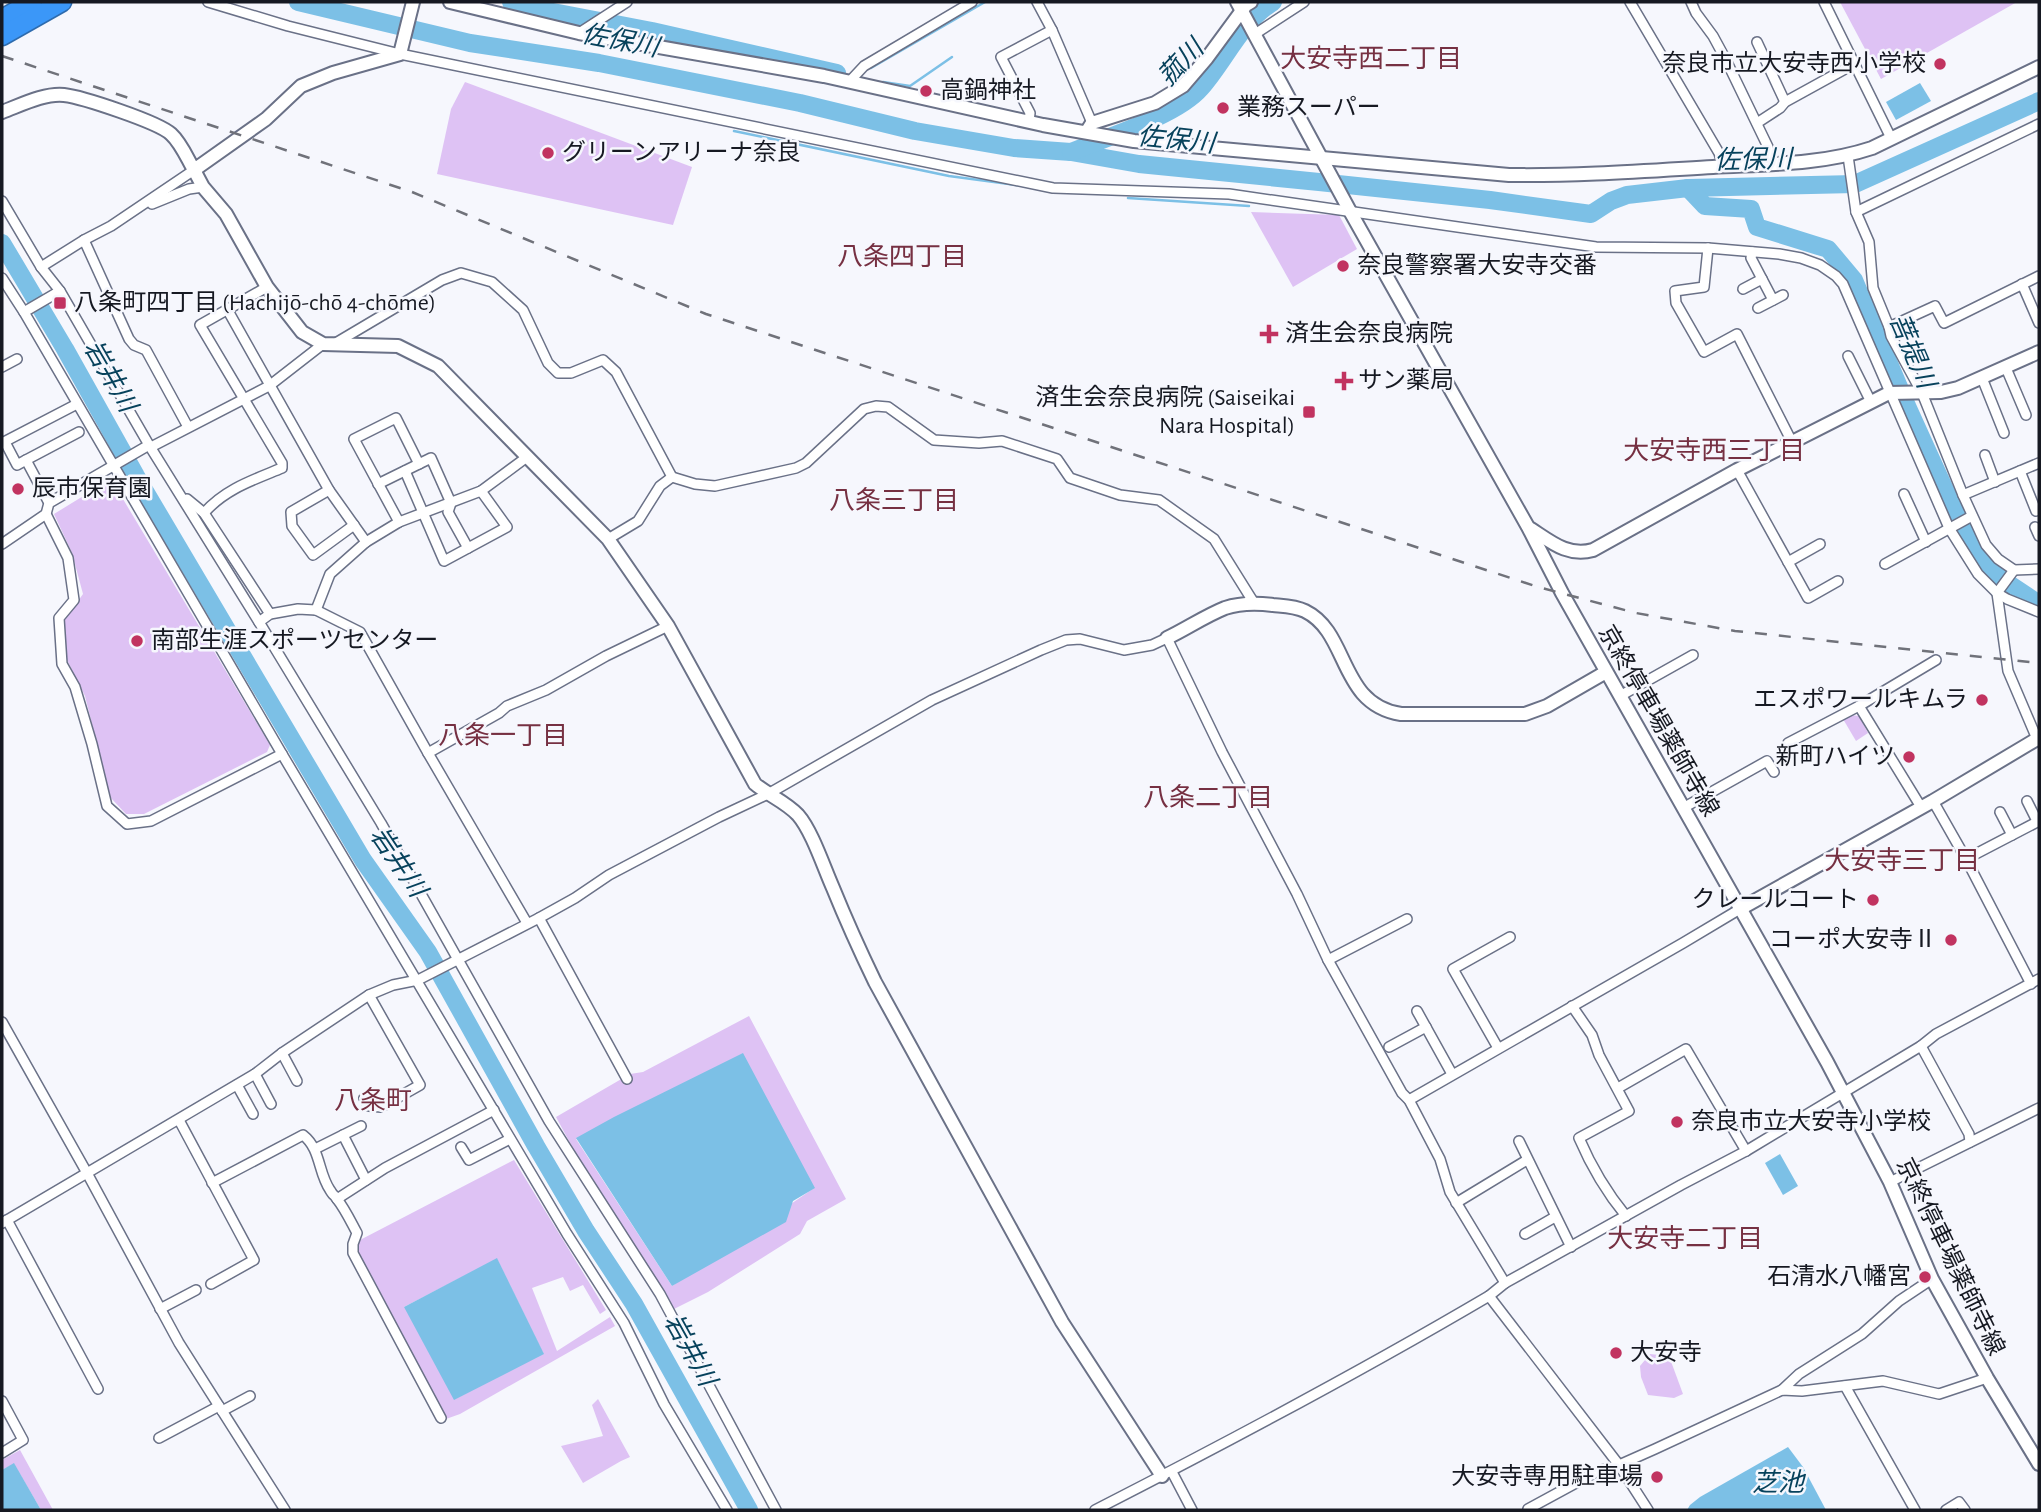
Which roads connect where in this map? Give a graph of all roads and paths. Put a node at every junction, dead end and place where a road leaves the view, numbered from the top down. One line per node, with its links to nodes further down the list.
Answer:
1 (32, 2): 14 (highway)
2 (62, 2): 18 (highway)
3 (208, 2): 20 (street)
4 (413, 2): 20 (street)
5 (450, 2): 16 (street)
6 (627, 2): 16 (street)
7 (972, 2): 23 (street)
8 (1037, 2): 15 (street)
9 (1304, 2): 17 (street)
10 (1630, 2): 34 (street)
11 (1691, 2): 27 (street)
12 (1824, 2): 21 (street)
13 (1244, 8): 17 (street, 京終停車場薬師寺線); 29 (street)
14 (2, 19)
15 (1052, 30): 26 (street); 29 (street)
16 (579, 33): 23 (street)
17 (1254, 33): 32 (street, 京終停車場薬師寺線)
18 (2, 36)
19 (1757, 42): 24 (street)
20 (400, 54): 35 (street); 39 (street)
21 (1854, 64): 24 (street); 30 (street)
22 (2039, 67): 30 (street)
23 (849, 82): 26 (street)
24 (1786, 102): 27 (street)
25 (2, 112): 35 (street)
26 (1029, 121): 29 (street)
27 (1756, 123): 33 (street)
28 (2039, 124): 38 (street)
29 (1089, 127): 32 (street)
30 (1891, 138): 31 (street)
31 (1850, 161): 33 (street); 38 (street)
32 (1325, 162): 34 (street); 39 (street, 京終停車場薬師寺線)
33 (1772, 164): 34 (street)
34 (1724, 166)
35 (194, 170): 36 (street); 40 (street)
36 (203, 187): 40 (street); 49 (street)
37 (2, 201): 44 (street)
38 (1856, 209): 58 (street)
39 (1350, 210): 42 (street); 105 (street, 京終停車場薬師寺線)
40 (135, 211): 41 (street)
41 (84, 240): 44 (street); 73 (street)
42 (1708, 248): 43 (street); 77 (street)
43 (1752, 252): 47 (street); 67 (street)
44 (41, 267): 51 (street)
45 (2039, 276): 48 (street)
46 (2, 279): 56 (street)
47 (1762, 279): 50 (street); 53 (street)
48 (2022, 284): 57 (street); 58 (street)
49 (267, 287): 55 (street); 59 (street)
50 (1743, 289)
51 (57, 293): 56 (street); 78 (street)
52 (1783, 295): 53 (street)
53 (1773, 300): 54 (street)
54 (1758, 308)
55 (227, 309): 66 (street); 69 (street)
56 (26, 311): 71 (street)
57 (2039, 323)
58 (1889, 327): 68 (street)
59 (329, 344): 66 (street); 80 (street); 88 (street)
60 (2039, 352): 64 (street)
61 (1848, 356): 70 (street)
62 (17, 359): 63 (street)
63 (2, 368)
64 (2006, 368): 65 (street); 72 (street)
65 (1982, 379): 68 (street); 75 (street)
66 (269, 386): 69 (street); 91 (street)
67 (1891, 393): 68 (street); 70 (street); 106 (street)
68 (1918, 393): 95 (street)
69 (244, 399): 73 (street); 99 (street)
70 (1871, 401): 77 (street)
71 (77, 404): 76 (street); 84 (street)
72 (2026, 415)
73 (188, 427): 78 (street)
74 (79, 432): 81 (street)
75 (2004, 433)
76 (3, 442): 81 (street)
77 (1792, 442): 85 (street)
78 (149, 446): 84 (street); 93 (street)
79 (1984, 455): 89 (street)
80 (527, 457): 92 (street); 107 (street)
81 (26, 460): 96 (street)
82 (2039, 463): 87 (street)
83 (419, 464): 86 (street); 90 (street); 97 (street)
84 (116, 465): 96 (street); 134 (street)
85 (1737, 470): 105 (street); 113 (street)
86 (405, 471): 90 (street); 100 (street)
87 (2020, 471): 89 (street); 98 (street)
88 (672, 477): 107 (street); 119 (street)
89 (1995, 482): 95 (street)
90 (378, 484): 103 (street)
91 (329, 490): 104 (street); 104 (street)
92 (481, 491): 97 (street); 112 (street)
93 (180, 494): 99 (street); 123 (street)
94 (1904, 494): 109 (street)
95 (1963, 495): 102 (street)
96 (49, 503): 101 (street)
97 (451, 503): 100 (street); 112 (street)
98 (2036, 511)
99 (204, 513): 122 (street)
100 (423, 513): 103 (street); 112 (street)
101 (46, 514): 110 (street); 134 (street)
102 (1970, 517): 106 (street); 116 (street)
103 (399, 522): 108 (street)
104 (354, 524): 108 (street)
105 (1528, 527): 128 (street, 京終停車場薬師寺線)
106 (1950, 527): 109 (street); 118 (street)
107 (608, 539): 124 (street)
108 (366, 542): 120 (street)
109 (1926, 542): 114 (street)
110 (2, 544)
111 (1820, 544): 113 (street)
112 (468, 548)
113 (1788, 562): 117 (street)
114 (1885, 564)
115 (2039, 569): 116 (street)
116 (2012, 572): 118 (street)
117 (1838, 582)
118 (1998, 592): 121 (street); 131 (street)
119 (1254, 603): 125 (street); 128 (street)
120 (316, 610): 122 (street); 133 (street)
121 (2039, 612)
122 (271, 614): 123 (street)
123 (259, 622): 150 (street)
124 (668, 626): 133 (street); 136 (street)
125 (1167, 638): 136 (street); 149 (street)
126 (1693, 655): 129 (street)
127 (1936, 660): 130 (street)
128 (1606, 672): 129 (street, 京終停車場薬師寺線)
129 (1620, 696): 139 (street, 京終停車場薬師寺線)
130 (1859, 705): 132 (street); 138 (street)
131 (2038, 738): 138 (street)
132 (1788, 743)
133 (428, 753): 147 (street)
134 (282, 754): 151 (street)
135 (1774, 772): 139 (street)
136 (768, 794): 145 (street); 214 (street)
137 (2027, 801): 141 (street)
138 (1927, 804): 143 (street); 144 (street)
139 (1683, 808): 144 (street, 京終停車場薬師寺線)
140 (2000, 812): 142 (street)
141 (2038, 821): 142 (street)
142 (2012, 835): 143 (street)
143 (1966, 859): 152 (street)
144 (1740, 909): 154 (street); 168 (street, 京終停車場薬師寺線)
145 (539, 918): 147 (street); 164 (street)
146 (1407, 919): 149 (street)
147 (527, 923): 150 (street)
148 (1510, 937): 160 (street)
149 (1328, 960): 170 (street)
150 (454, 961): 151 (street); 218 (street)
151 (420, 979): 153 (street); 173 (street)
152 (2035, 982): 158 (street)
153 (369, 995): 161 (street); 169 (street)
154 (1572, 1006): 160 (street); 167 (street)
155 (1417, 1011): 157 (street)
156 (2, 1022): 185 (street)
157 (1426, 1027): 159 (street); 163 (street)
158 (1921, 1046): 168 (street); 180 (street)
159 (1388, 1047)
160 (1498, 1048): 163 (street)
161 (282, 1053): 162 (street); 165 (street)
162 (255, 1074): 166 (street); 171 (street)
163 (1452, 1074): 170 (street)
164 (628, 1079)
165 (297, 1081)
166 (237, 1085): 174 (street); 175 (street)
167 (1618, 1088): 183 (street); 191 (street)
168 (1843, 1093): 183 (street); 187 (street, 京終停車場薬師寺線)
169 (365, 1098)
170 (1409, 1100): 190 (street)
171 (271, 1104)
172 (2039, 1108): 180 (street)
173 (494, 1110): 178 (street); 186 (street)
174 (253, 1114)
175 (179, 1120): 185 (street); 188 (street)
176 (361, 1126): 177 (street)
177 (342, 1135): 182 (street); 186 (street)
178 (510, 1139): 181 (street); 217 (street)
179 (1518, 1141): 184 (street)
180 (1970, 1142): 187 (street)
181 (461, 1147)
182 (315, 1149): 188 (street); 189 (street)
183 (1745, 1151): 191 (street)
184 (1527, 1160): 190 (street); 192 (street)
185 (87, 1173): 193 (street); 201 (street)
186 (366, 1180): 189 (street)
187 (1890, 1182): 196 (street, 京終停車場薬師寺線)
188 (212, 1183): 198 (street)
189 (337, 1199): 209 (street)
190 (1457, 1203): 197 (street)
191 (1626, 1216): 195 (street)
192 (1555, 1217): 194 (street); 195 (street)
193 (5, 1222): 204 (street)
194 (1525, 1234)
195 (1571, 1247): 197 (street)
196 (1932, 1279): 202 (street, 京終停車場薬師寺線); 205 (street)
197 (1505, 1283): 200 (street)
198 (211, 1284)
199 (196, 1290): 201 (street)
200 (1489, 1296): 213 (street); 214 (street)
201 (160, 1309): 208 (street)
202 (1987, 1378): 203 (street); 212 (street, 京終停車場薬師寺線)
203 (1845, 1386): 205 (street); 222 (street)
204 (97, 1388)
205 (1782, 1390): 213 (street)
206 (250, 1396): 208 (street)
207 (2, 1401): 211 (street)
208 (221, 1408): 210 (street); 216 (street)
209 (441, 1418)
210 (159, 1438)
211 (2, 1453)
212 (2039, 1464)
213 (1619, 1465): 215 (street); 221 (street)
214 (1167, 1474): 219 (street); 220 (street)
215 (1528, 1509)
216 (284, 1510)
217 (727, 1510)
218 (776, 1510)
219 (1095, 1510)
220 (1192, 1510)
221 (1648, 1510)
222 (1915, 1510)
223 (1946, 1510): 224 (street)
224 (1965, 1510)

